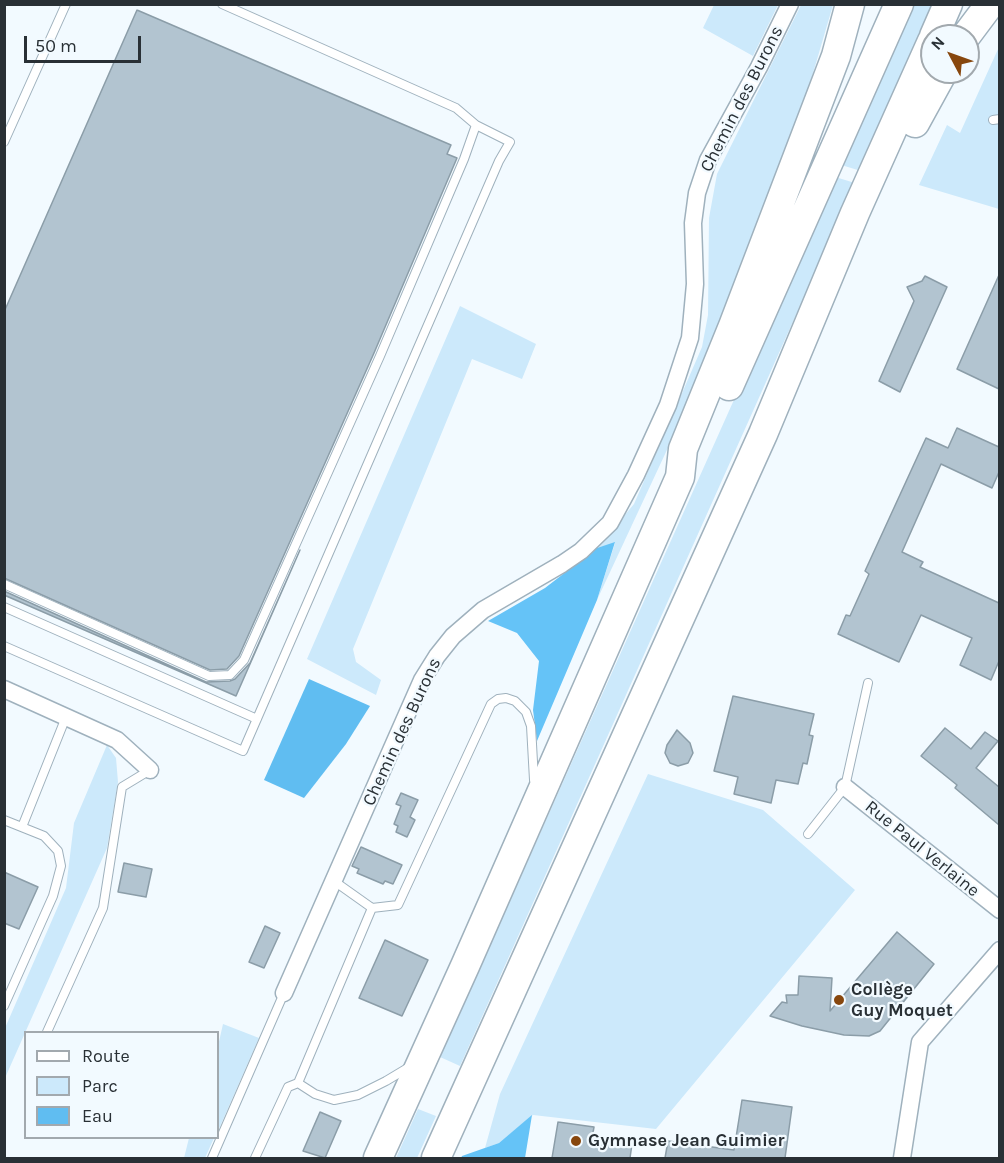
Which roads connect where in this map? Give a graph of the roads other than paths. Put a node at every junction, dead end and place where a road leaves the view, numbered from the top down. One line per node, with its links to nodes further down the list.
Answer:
1 (66, 4): 13 (lane)
2 (222, 4): 12 (lane)
3 (790, 4): 29 (street, Chemin des Burons)
4 (850, 4): 15 (highway)
5 (899, 4): 15 (highway)
6 (948, 4): 8 (highway)
7 (990, 4): 9 (highway)
8 (939, 24)
9 (975, 24)
10 (920, 68): 14 (highway)
11 (936, 84): 14 (highway)
12 (476, 124): 16 (lane); 22 (lane)
13 (4, 142)
14 (855, 213): 41 (highway)
15 (680, 477): 25 (highway)
16 (4, 584)
17 (4, 607): 22 (lane)
18 (4, 646): 22 (lane)
19 (868, 682): 24 (lane)
20 (4, 689): 21 (street)
21 (66, 717): 23 (street); 27 (lane)
22 (257, 719)
23 (150, 770): 35 (lane)
24 (845, 787): 28 (lane); 31 (street, Rue Paul Verlaine)
25 (541, 793): 30 (lane); 36 (highway)
26 (4, 820): 27 (lane)
27 (22, 827): 34 (lane)
28 (808, 834)
29 (333, 881): 30 (lane); 33 (street, Chemin des Burons)
30 (372, 908): 37 (lane)
31 (999, 910)
32 (998, 954): 42 (street)
33 (284, 993): 38 (lane)
34 (4, 1006)
35 (47, 1031)
36 (424, 1057): 37 (lane); 40 (highway)
37 (298, 1083): 39 (lane)
38 (212, 1158)
39 (255, 1158)
40 (378, 1158)
41 (436, 1158)
42 (902, 1158)

